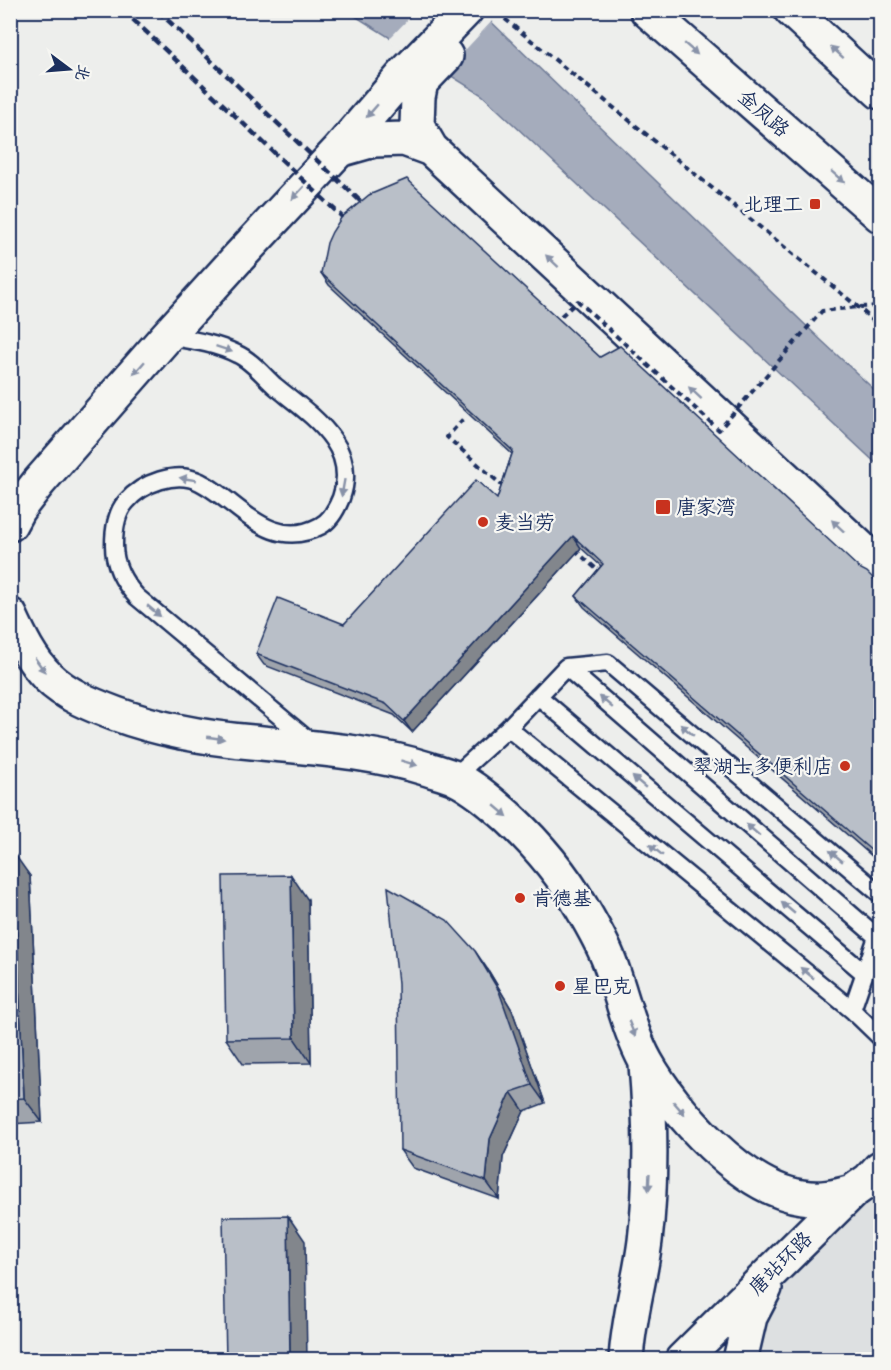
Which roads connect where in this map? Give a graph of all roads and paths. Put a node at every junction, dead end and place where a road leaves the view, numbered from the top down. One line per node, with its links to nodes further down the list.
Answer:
1 (466, 10): 5 (main road)
2 (647, 10): 9 (main road, 金凤路, one-way to 9)
3 (797, 12): 6 (main road, one-way to 3)
4 (496, 15): 5 (main road); 10 (path)
5 (414, 77): 7 (main road); 8 (main road, one-way to 8)
6 (880, 92)
7 (431, 149): 8 (main road); 16 (main road, one-way to 7)
8 (339, 150): 14 (main road, one-way to 14)
9 (880, 214)
10 (858, 306): 11 (path, bridge); 13 (path); 16 (path, bridge)
11 (880, 307)
12 (561, 316): 16 (path, bridge)
13 (880, 327)
14 (167, 336): 18 (main road, one-way to 18); 26 (lane, one-way to 26)
15 (463, 419): 17 (path)
16 (726, 422): 20 (main road, one-way to 16)
17 (509, 492)
18 (10, 524)
19 (571, 546): 21 (path)
20 (880, 566)
21 (606, 578)
22 (10, 615): 26 (main road, one-way to 26)
23 (566, 667): 24 (lane); 28 (lane, one-way to 23); 29 (lane, one-way to 23)
24 (538, 696): 25 (lane); 30 (lane, one-way to 24)
25 (508, 728): 27 (lane); 31 (lane, one-way to 25)
26 (318, 747): 27 (main road, one-way to 27)
27 (454, 777): 33 (main road, one-way to 33)
28 (880, 894)
29 (879, 932): 30 (lane)
30 (864, 973): 31 (lane)
31 (852, 1010): 32 (lane)
32 (880, 1037)
33 (645, 1060): 35 (main road, one-way to 35); 37 (main road, one-way to 37)
34 (880, 1168): 35 (main road, 唐站环路)
35 (852, 1192): 36 (main road, 唐站环路)
36 (777, 1267): 40 (main road, 唐站环路); 41 (main road)
37 (631, 1318): 38 (main road); 39 (main road)
38 (616, 1359)
39 (626, 1359)
40 (682, 1359)
41 (740, 1359)

